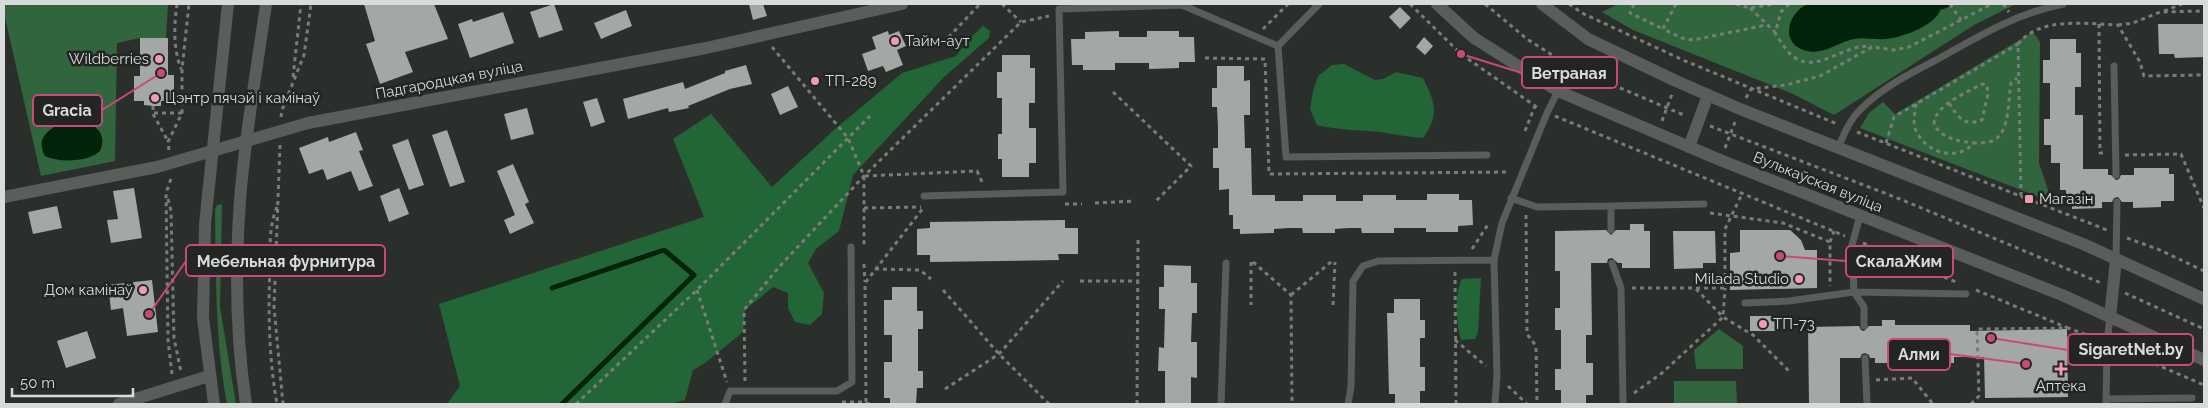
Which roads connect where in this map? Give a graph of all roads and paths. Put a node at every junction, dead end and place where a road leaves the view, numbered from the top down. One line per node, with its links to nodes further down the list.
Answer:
1 (177, 4): 46 (path)
2 (189, 4): 46 (path)
3 (228, 4): 76 (street)
4 (266, 4): 70 (street)
5 (301, 4): 50 (path)
6 (311, 4): 50 (path)
7 (902, 4): 37 (street, Падгародцкая вуліца)
8 (980, 4): 39 (path)
9 (1002, 4): 31 (path)
10 (1288, 4): 38 (path)
11 (1319, 4): 41 (lane)
12 (1410, 4): 62 (path)
13 (1437, 4): 52 (street, Вулькаўская вуліца)
14 (1485, 4): 58 (path)
15 (1542, 4): 49 (street)
16 (1569, 4): 44 (path)
17 (1634, 4): 35 (path)
18 (1676, 4): 35 (path)
19 (1736, 4): 26 (path)
20 (1774, 4): 26 (path)
21 (1789, 4): 36 (path)
22 (1950, 4): 30 (path)
23 (1992, 4): 30 (path)
24 (2063, 4): 65 (lane)
25 (2182, 4): 28 (path)
26 (1750, 8): 33 (path)
27 (2204, 11): 28 (path)
28 (2160, 12): 34 (path)
29 (1060, 14): 31 (path); 38 (lane); 89 (lane)
30 (1961, 20): 42 (path)
31 (1021, 22): 84 (path)
32 (2099, 24): 34 (path); 40 (path); 78 (path)
33 (1766, 25): 35 (path); 36 (path)
34 (2118, 25): 47 (path)
35 (1663, 28)
36 (1775, 33): 42 (path)
37 (762, 36): 66 (street, Падгародцкая вуліца); 69 (path)
38 (1256, 37): 41 (lane)
39 (943, 43)
40 (2018, 44): 48 (path); 56 (path)
41 (1278, 46): 77 (lane)
42 (1872, 47): 51 (path)
43 (1205, 58): 82 (path)
44 (1683, 60): 49 (path); 51 (path)
45 (2114, 66): 78 (lane)
46 (182, 69): 61 (path)
47 (2204, 75)
48 (2017, 78): 73 (path); 90 (path)
49 (1676, 81): 54 (street); 58 (path)
50 (292, 82): 66 (path)
51 (1750, 89): 59 (path); 65 (path)
52 (1558, 91): 62 (lane); 68 (street, Вулькаўская вуліца)
53 (1113, 92): 94 (path)
54 (1708, 95): 59 (street); 64 (street)
55 (1949, 103): 55 (path); 73 (path)
56 (1916, 104): 72 (path); 73 (path)
57 (153, 106): 60 (path)
58 (1666, 110): 64 (path); 68 (path)
59 (1740, 110): 67 (path); 75 (street)
60 (153, 113): 61 (path); 71 (path)
61 (182, 113): 71 (path)
62 (1547, 113): 79 (path); 92 (lane)
63 (870, 116): 69 (path)
64 (1698, 121): 67 (path); 74 (street)
65 (1847, 128): 72 (path); 75 (lane)
66 (280, 130): 70 (street, Падгародцкая вуліца); 97 (path)
67 (1731, 133): 80 (path); 132 (path)
68 (1656, 134): 74 (street, Вулькаўская вуліца); 79 (path)
69 (848, 138): 84 (path); 133 (path)
70 (247, 140): 76 (street, Падгародцкая вуліца); 165 (street)
71 (168, 142): 81 (path)
72 (1886, 143): 90 (path)
73 (1974, 143)
74 (1689, 147): 80 (street, Вулькаўская вуліца)
75 (1838, 148): 119 (street)
76 (211, 150): 81 (street, Падгародцкая вуліца); 153 (street)
77 (1487, 155)
78 (2115, 155): 83 (lane); 105 (path)
79 (1648, 156): 85 (path)
80 (1720, 160): 85 (path); 110 (street, Вулькаўская вуліца)
81 (170, 162): 87 (path); 91 (street, Падгародцкая вуліца)
82 (1509, 172)
83 (2116, 175)
84 (864, 176): 86 (path); 104 (path); 158 (path)
85 (1714, 182): 88 (path)
86 (991, 184)
87 (166, 192): 155 (path); 155 (path)
88 (1742, 194): 109 (path); 112 (path)
89 (924, 196): 103 (path)
90 (2021, 196): 113 (path)
91 (4, 197)
92 (1511, 198): 100 (lane); 118 (lane)
93 (1135, 202): 96 (path)
94 (1154, 202)
95 (2117, 202): 113 (lane)
96 (1095, 203)
97 (278, 204): 166 (path); 167 (path)
98 (1062, 204): 99 (path)
99 (1082, 204)
100 (1526, 204): 102 (lane); 107 (path)
101 (1704, 204): 102 (lane)
102 (1611, 206): 111 (lane)
103 (924, 207): 104 (path); 122 (path)
104 (864, 208): 117 (path)
105 (2204, 208)
106 (1708, 213): 109 (path)
107 (1526, 216): 108 (path); 177 (path)
108 (1535, 216)
109 (1732, 216): 116 (path); 131 (path)
110 (1860, 216): 114 (lane); 144 (street, Вулькаўская вуліца)
111 (1611, 230)
112 (1834, 231): 114 (path); 116 (path)
113 (2117, 234): 119 (lane); 123 (path)
114 (1853, 238): 128 (path); 136 (lane)
115 (1138, 240): 127 (path)
116 (1830, 242): 138 (path)
117 (851, 248): 158 (lane)
118 (1494, 260): 175 (lane); 176 (lane)
119 (2116, 260): 132 (street); 139 (street)
120 (1226, 263): 173 (lane)
121 (1612, 264): 129 (lane)
122 (875, 269): 124 (path); 170 (path)
123 (2204, 271)
124 (931, 279)
125 (1063, 280): 149 (path)
126 (1080, 280): 127 (path)
127 (1139, 280): 172 (path)
128 (1962, 284)
129 (1621, 288): 130 (path); 161 (lane)
130 (1696, 288): 131 (path); 143 (path)
131 (1724, 288): 143 (path)
132 (2114, 289): 144 (street); 147 (path)
133 (697, 290): 159 (path); 168 (path)
134 (943, 290): 149 (path)
135 (1968, 291): 136 (lane); 146 (path)
136 (1854, 292): 138 (lane); 145 (lane)
137 (1291, 295): 141 (path); 142 (path); 174 (path)
138 (1830, 295): 140 (lane)
139 (2204, 300)
140 (1745, 303)
141 (1251, 305)
142 (1333, 305)
143 (1723, 317): 152 (path); 161 (path)
144 (2110, 317): 148 (lane); 151 (street, Вулькаўская вуліца)
145 (1864, 326)
146 (2068, 328): 148 (path); 180 (path)
147 (2204, 328)
148 (2107, 343): 156 (path); 162 (lane)
149 (999, 354): 157 (path); 171 (path)
150 (1865, 358): 154 (lane)
151 (2204, 360)
152 (1790, 372)
153 (209, 376): 155 (street); 164 (street)
154 (1866, 380): 178 (lane); 179 (path)
155 (178, 385): 163 (street)
156 (2204, 385)
157 (945, 389)
158 (745, 390): 159 (lane)
159 (730, 391): 169 (lane)
160 (2192, 398): 162 (lane)
161 (1623, 401)
162 (2106, 402)
163 (119, 404)
164 (214, 404)
165 (246, 404)
166 (277, 404)
167 (283, 404)
168 (576, 404)
169 (725, 404)
170 (869, 404)
171 (1048, 404)
172 (1137, 404)
173 (1221, 404)
174 (1292, 404)
175 (1348, 404)
176 (1497, 404)
177 (1537, 404)
178 (1867, 404)
179 (1933, 404)
180 (1971, 404)

